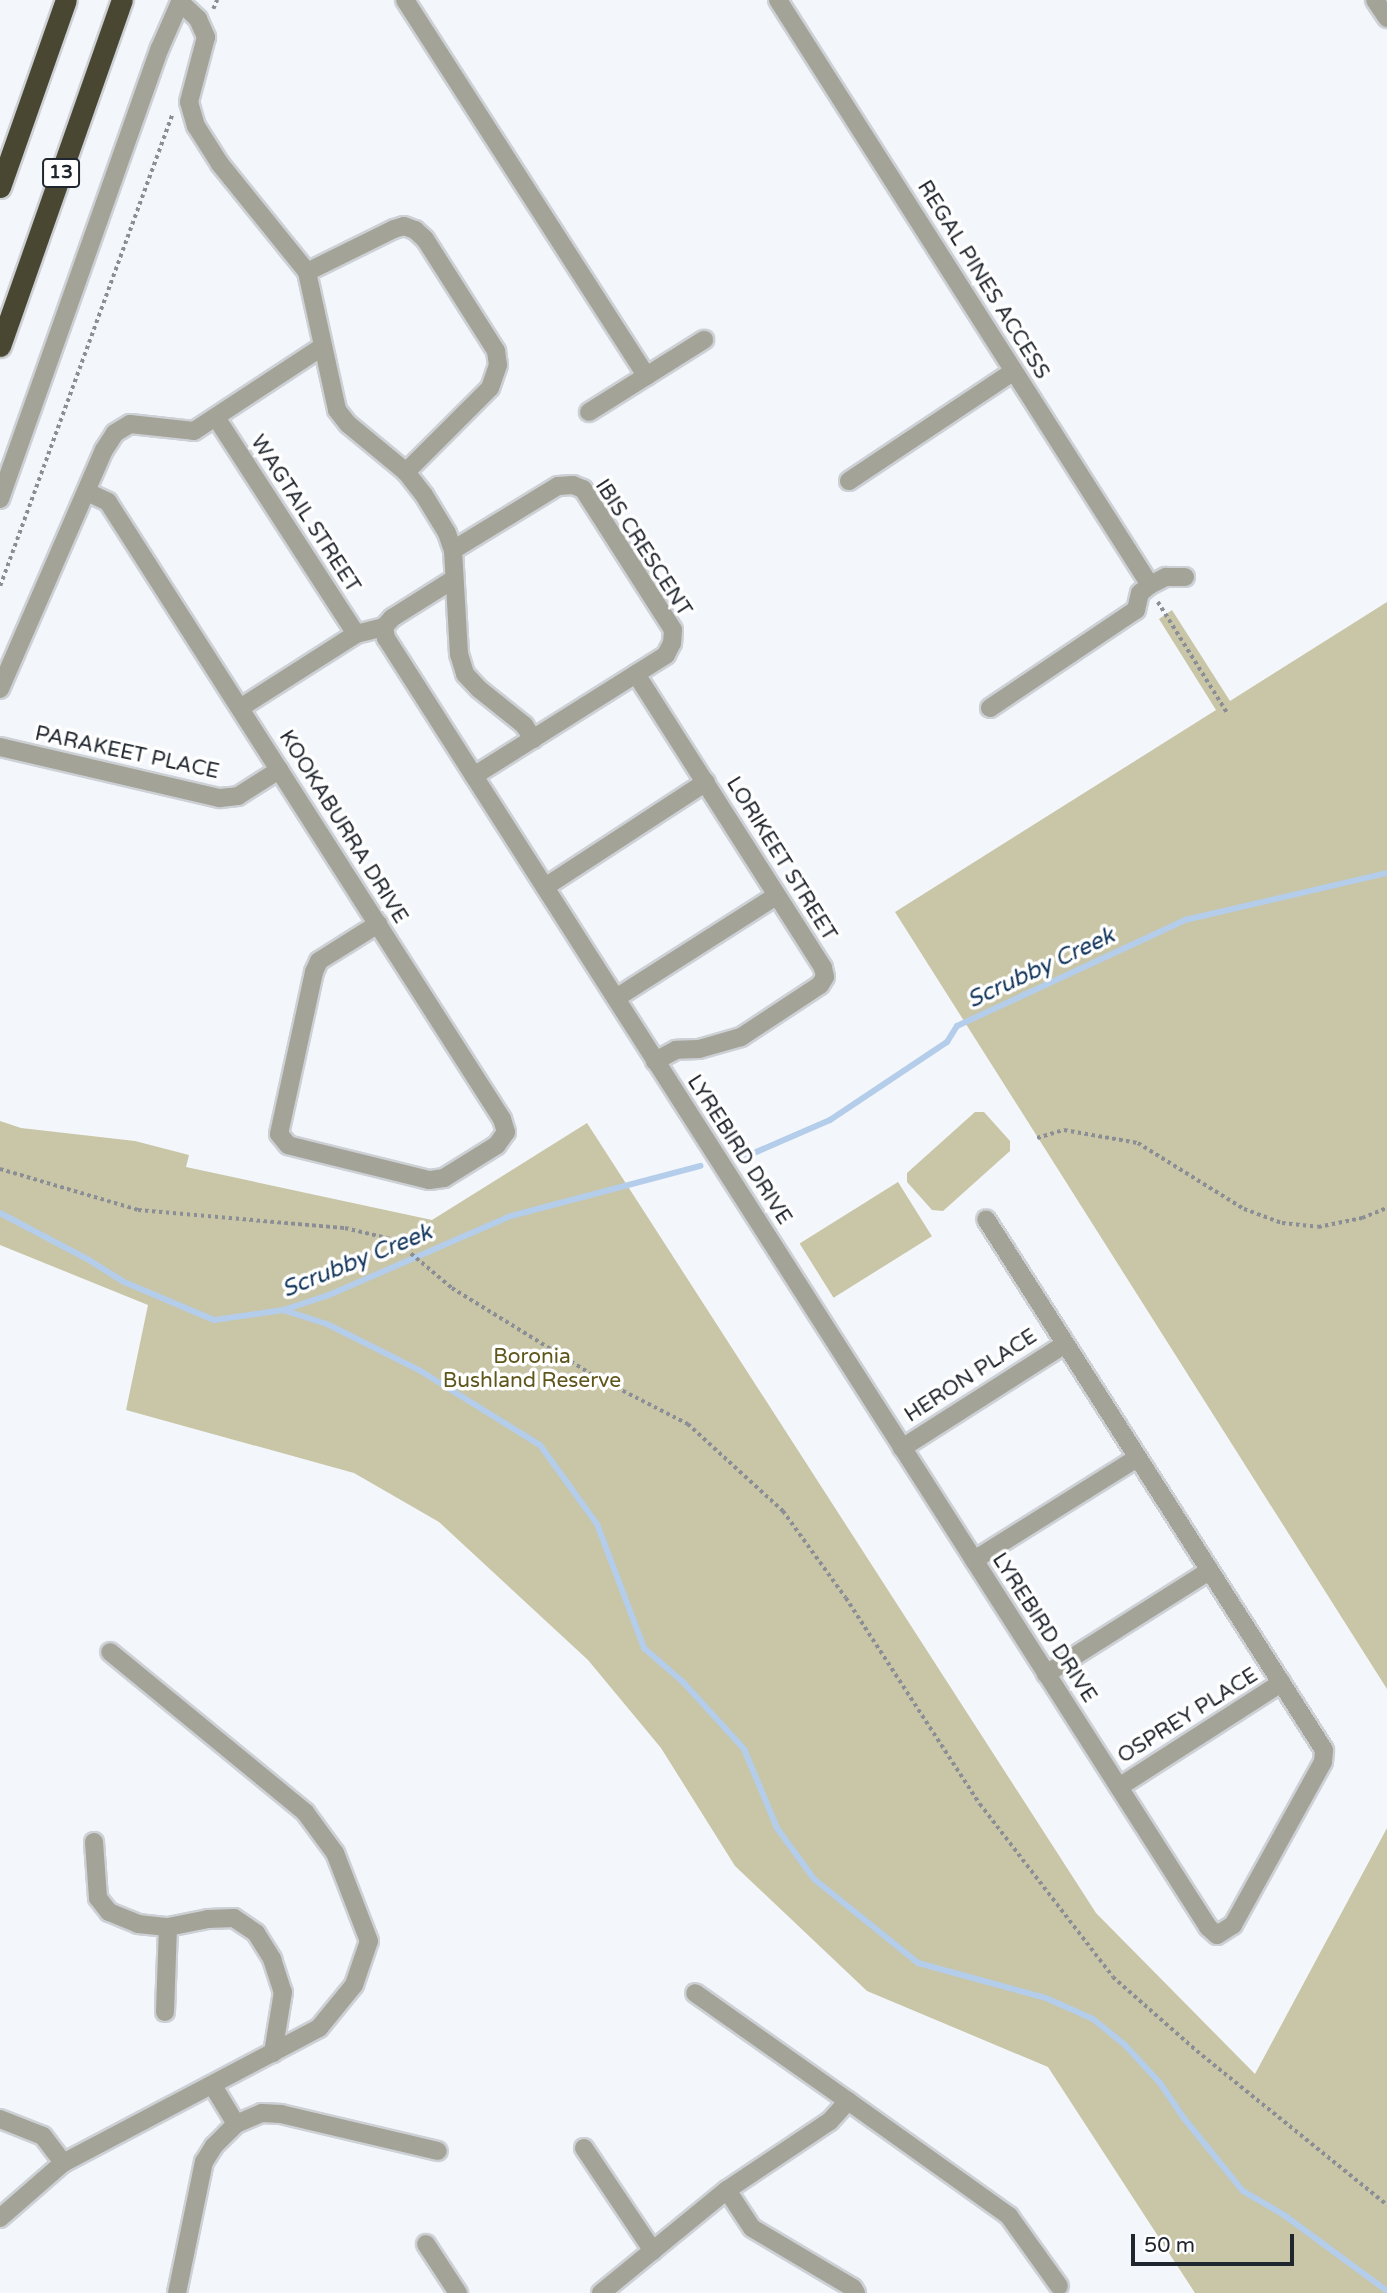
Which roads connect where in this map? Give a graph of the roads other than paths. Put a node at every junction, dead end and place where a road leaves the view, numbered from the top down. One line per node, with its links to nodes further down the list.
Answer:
1 (66, 0): 8 (highway, 13)
2 (122, 0): 11 (highway, 13)
3 (405, 0): 14 (street)
4 (778, 0): 13 (street, REGAL PINES ACCESS)
5 (1375, 0): 7 (street)
6 (181, 1): 9 (street); 20 (street)
7 (1387, 18)
8 (0, 187)
9 (307, 272): 12 (street); 17 (street)
10 (704, 340): 14 (street)
11 (0, 346)
12 (322, 347): 16 (street); 17 (street)
13 (1014, 371): 18 (street); 24 (street, REGAL PINES ACCESS)
14 (646, 376): 15 (street)
15 (589, 412)
16 (217, 419): 19 (street); 26 (street, WAGTAIL STREET)
17 (405, 472): 21 (street)
18 (849, 481)
19 (87, 492): 28 (street); 29 (street, KOOKABURRA DRIVE)
20 (0, 499)
21 (453, 550): 23 (street); 27 (street, IBIS CRESCENT)
22 (1185, 577): 24 (street)
23 (454, 579): 25 (street); 31 (street)
24 (1150, 584): 30 (street)
25 (384, 627): 26 (street); 34 (street, LYREBIRD DRIVE)
26 (356, 634): 29 (street)
27 (636, 674): 31 (street); 35 (street, LORIKEET STREET)
28 (0, 689)
29 (240, 708): 33 (street, KOOKABURRA DRIVE)
30 (990, 708)
31 (533, 739): 34 (street)
32 (0, 747): 33 (street, PARAKEET PLACE)
33 (279, 770): 38 (street, KOOKABURRA DRIVE)
34 (474, 776): 36 (street, LYREBIRD DRIVE)
35 (706, 782): 36 (street); 37 (street, LORIKEET STREET)
36 (545, 887): 39 (street, LYREBIRD DRIVE)
37 (776, 896): 39 (street); 40 (street, LORIKEET STREET)
38 (377, 924): 38 (street, KOOKABURRA DRIVE)
39 (616, 998): 40 (street, LYREBIRD DRIVE)
40 (655, 1061): 43 (street, LYREBIRD DRIVE)
41 (986, 1219): 42 (street, LYREBIRD DRIVE)
42 (1065, 1344): 43 (street, HERON PLACE); 44 (street, LYREBIRD DRIVE)
43 (902, 1448): 45 (street, LYREBIRD DRIVE)
44 (1137, 1458): 45 (street); 46 (street, LYREBIRD DRIVE)
45 (974, 1560): 48 (street, LYREBIRD DRIVE)
46 (1209, 1571): 48 (street); 49 (street, LYREBIRD DRIVE)
47 (110, 1652): 55 (street)
48 (1046, 1674): 50 (street, LYREBIRD DRIVE)
49 (1281, 1683): 50 (street, OSPREY PLACE); 50 (street, LYREBIRD DRIVE)
50 (1119, 1787)
51 (94, 1842): 52 (street)
52 (168, 1927): 54 (street); 55 (street)
53 (695, 1993): 57 (street)
54 (165, 2012)
55 (272, 2053): 56 (street)
56 (213, 2086): 59 (street); 62 (street)
57 (848, 2101): 63 (street); 67 (street)
58 (0, 2119): 62 (street)
59 (236, 2124): 61 (street); 68 (street)
60 (584, 2148): 66 (street)
61 (438, 2151)
62 (63, 2163): 64 (street)
63 (727, 2190): 66 (street); 71 (street)
64 (0, 2218)
65 (426, 2244): 69 (street)
66 (653, 2251): 70 (street)
67 (1059, 2286)
68 (177, 2293)
69 (458, 2293)
70 (601, 2293)
71 (856, 2293)

